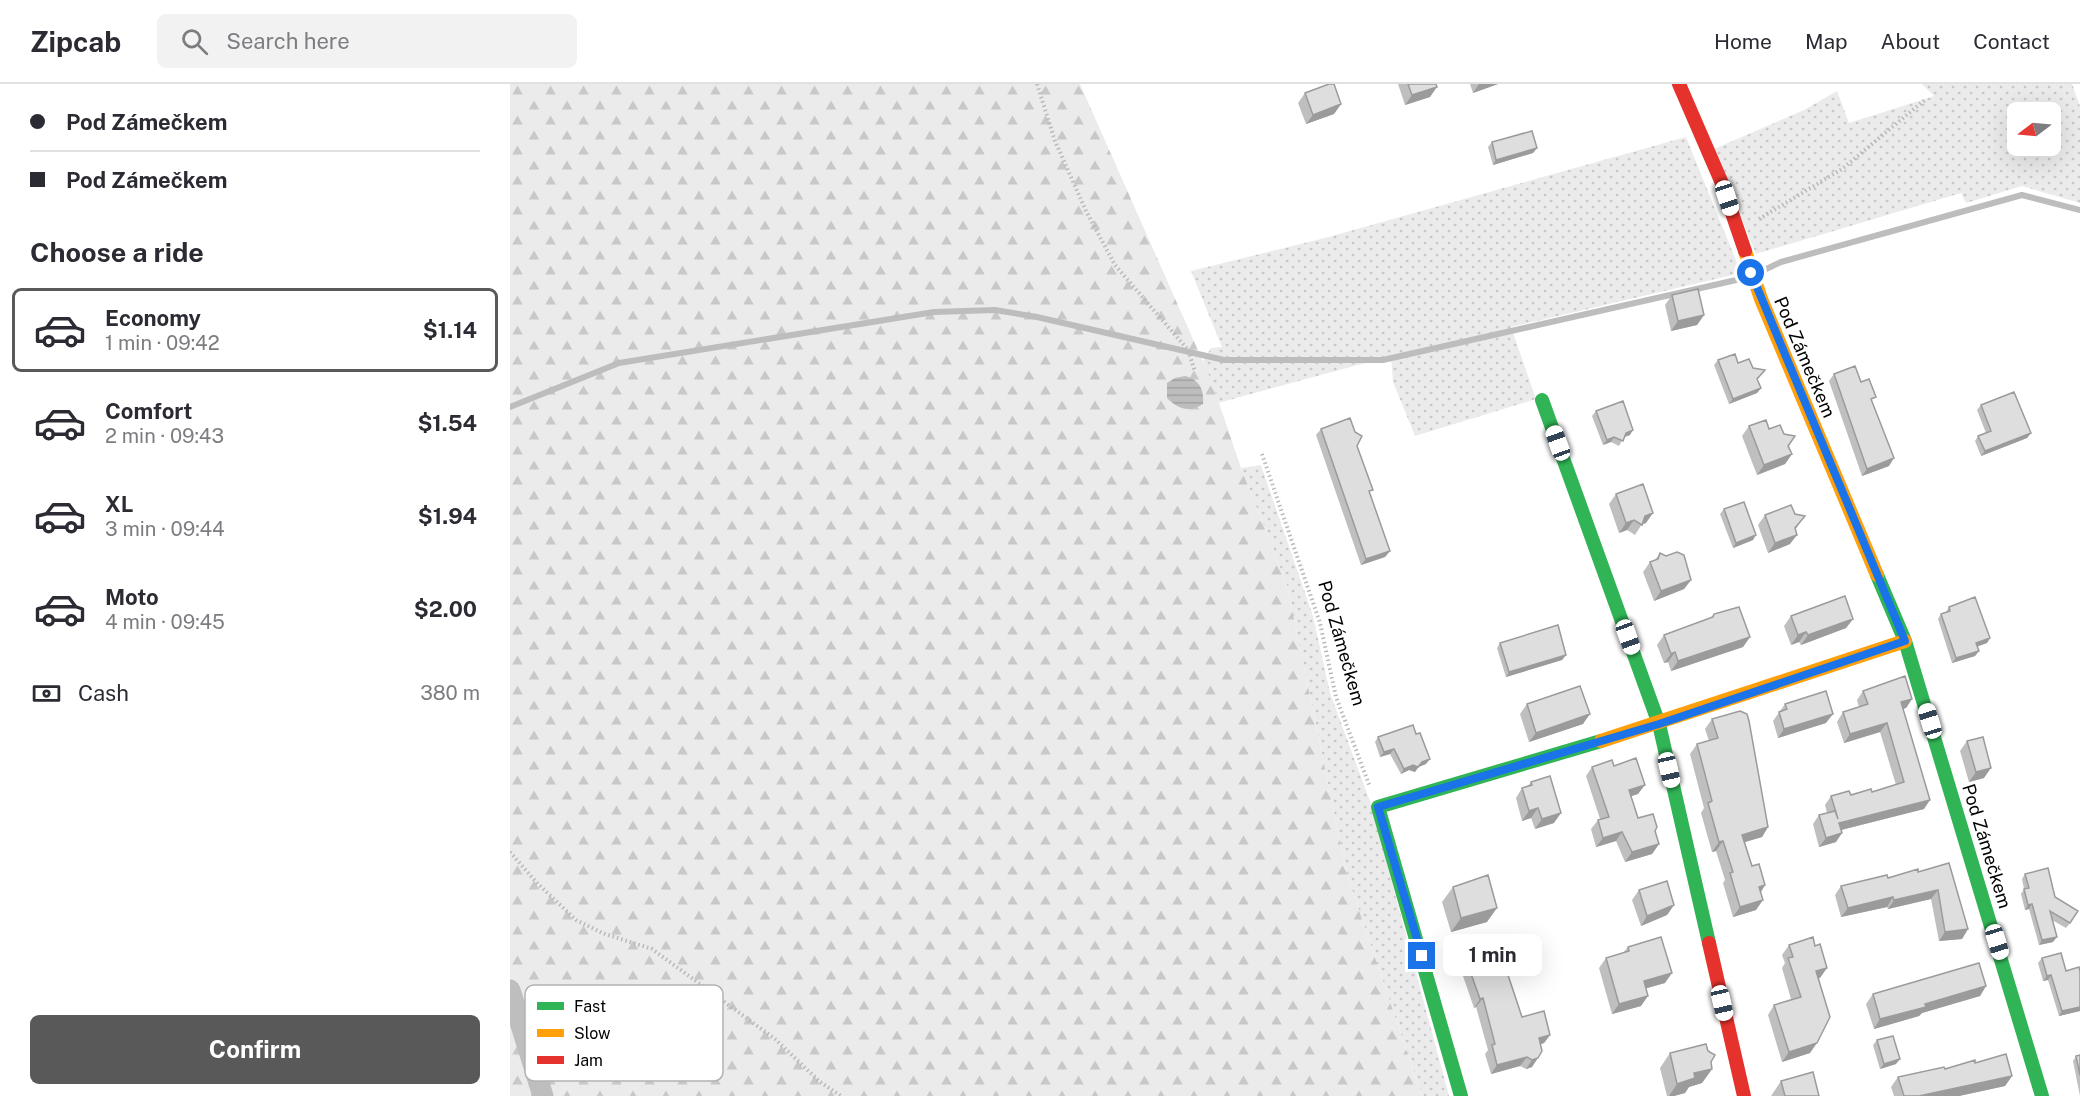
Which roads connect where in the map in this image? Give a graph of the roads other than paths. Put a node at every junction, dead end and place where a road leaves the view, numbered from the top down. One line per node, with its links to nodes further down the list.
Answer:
1 (1679, 84): 3 (street, Pod Zámečkem)
2 (1542, 400): 4 (street)
3 (1905, 641): 4 (street); 11 (street, Pod Zámečkem)
4 (1659, 724): 9 (street); 10 (street)
5 (510, 990): 6 (street)
6 (525, 1038)
7 (538, 1081): 8 (street)
8 (543, 1096)
9 (1461, 1096)
10 (1744, 1096)
11 (2042, 1096)

